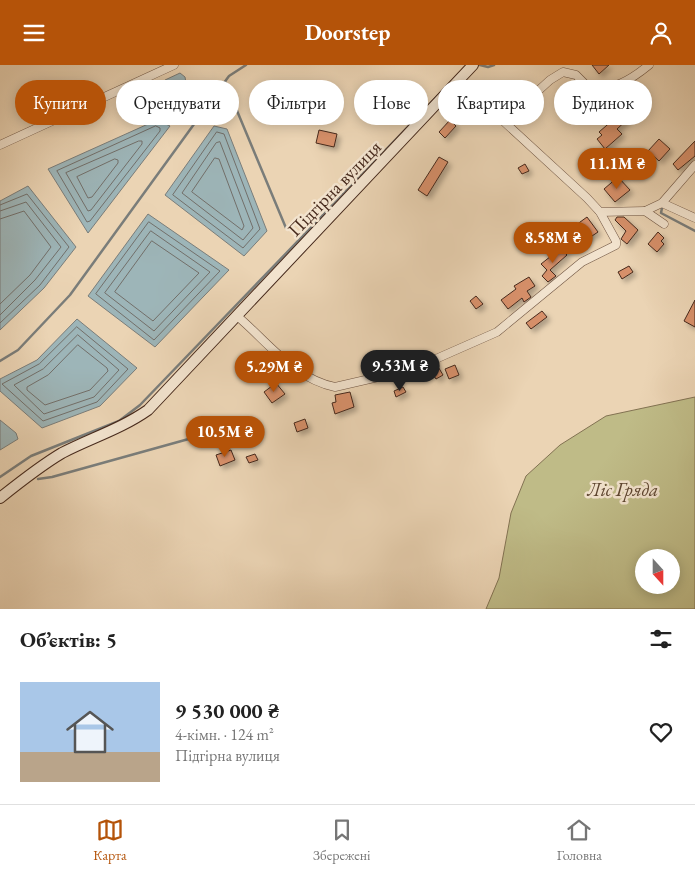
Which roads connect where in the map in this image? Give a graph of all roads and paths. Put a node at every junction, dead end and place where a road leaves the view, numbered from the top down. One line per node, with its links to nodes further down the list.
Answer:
1 (174, 65): 8 (street)
2 (649, 65): 5 (street)
3 (472, 66): 4 (street, Підгірна вулиця)
4 (460, 80)
5 (544, 85)
6 (438, 104): 15 (street, Підгірна вулиця)
7 (508, 125): 12 (street)
8 (0, 145)
9 (695, 165): 10 (street)
10 (662, 203): 11 (street); 13 (street)
11 (644, 211): 12 (street); 14 (street)
12 (600, 212): 15 (street)
13 (695, 218)
14 (664, 224)
15 (237, 316): 16 (street, Підгірна вулиця)
16 (0, 498)

